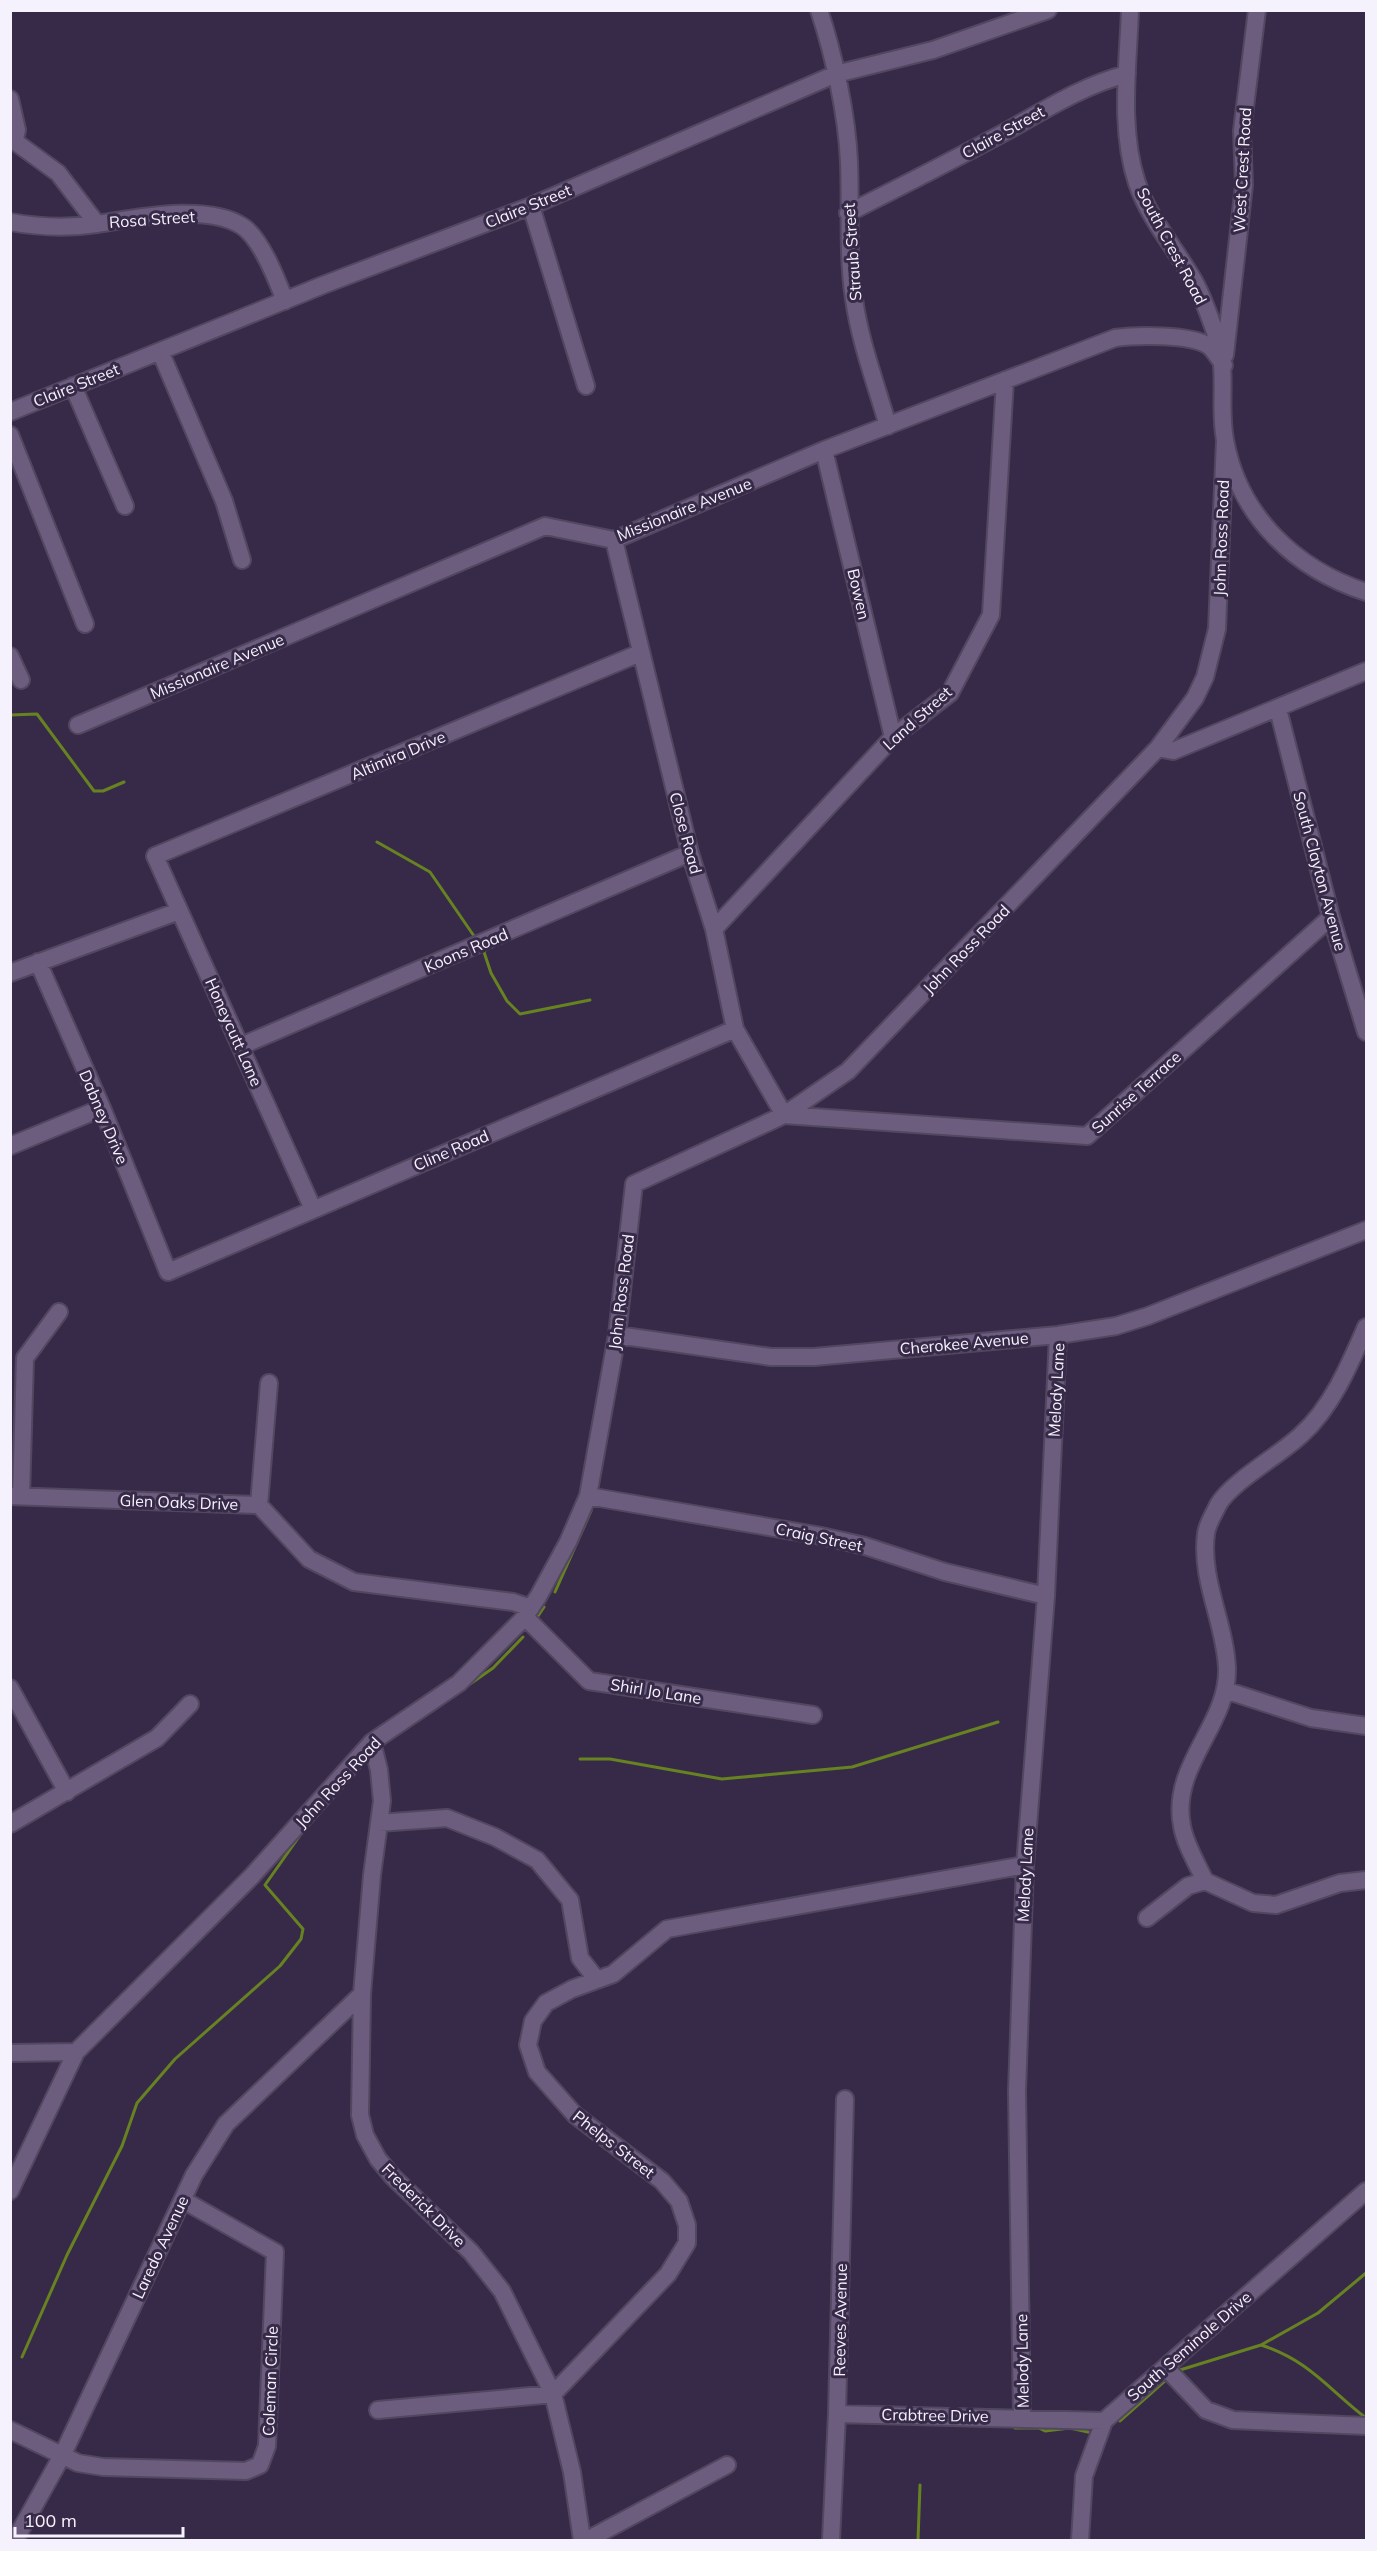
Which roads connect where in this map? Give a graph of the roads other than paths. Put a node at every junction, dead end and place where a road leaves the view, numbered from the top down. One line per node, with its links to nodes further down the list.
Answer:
1 (819, 10): 5 (street, Straub Street)
2 (1048, 10): 5 (street, Claire Street)
3 (1130, 10): 6 (street, South Crest Road)
4 (1257, 10): 15 (street, West Crest Road)
5 (836, 74): 9 (street, Claire Street); 10 (street, Straub Street)
6 (1127, 74): 10 (street, Claire Street); 15 (street, South Crest Road)
7 (10, 99): 8 (street)
8 (13, 138): 12 (street)
9 (531, 206): 13 (street, Claire Street); 18 (street)
10 (848, 213): 20 (street, Straub Street)
11 (10, 222): 12 (street, Rosa Street)
12 (98, 224): 13 (street, Rosa Street)
13 (285, 301): 14 (street, Claire Street)
14 (160, 351): 17 (street, Claire Street); 26 (street)
15 (1224, 365): 16 (street, Missionaire Avenue); 22 (street, South Crest Road)
16 (1005, 380): 20 (street, Missionaire Avenue); 35 (street, Land Street)
17 (74, 386): 19 (street, Claire Street); 24 (street)
18 (586, 386)
19 (10, 411)
20 (888, 426): 23 (street, Missionaire Avenue)
21 (10, 435): 28 (street)
22 (1225, 440): 27 (street, South Crest Road); 36 (street, John Ross Road)
23 (825, 450): 25 (street, Missionaire Avenue); 35 (street, Bowen)
24 (125, 506)
25 (614, 540): 29 (street, Close Road); 34 (street, Missionaire Avenue)
26 (242, 560)
27 (1366, 592)
28 (85, 624)
29 (640, 653): 37 (street, Close Road); 38 (street, Altimira Drive)
30 (10, 656): 32 (street)
31 (1366, 671): 33 (street)
32 (21, 680)
33 (1278, 709): 36 (street); 40 (street, South Clayton Avenue)
34 (78, 725)
35 (893, 737): 41 (street, Land Street)
36 (1158, 748): 48 (street, John Ross Road)
37 (690, 853): 41 (street, Close Road); 46 (street, Koons Road)
38 (155, 856): 39 (street, Honeycutt Lane)
39 (179, 911): 42 (street); 46 (street, Honeycutt Lane)
40 (1331, 917): 45 (street, South Clayton Avenue); 48 (street, Sunrise Terrace)
41 (714, 929): 44 (street, Close Road)
42 (38, 962): 43 (street); 47 (street, Dabney Drive)
43 (10, 973)
44 (735, 1029): 48 (street, Close Road); 50 (street, Cline Road)
45 (1366, 1032)
46 (241, 1046): 50 (street, Honeycutt Lane)
47 (102, 1108): 49 (street); 52 (street, Dabney Drive)
48 (784, 1115): 55 (street, John Ross Road)
49 (10, 1146)
50 (313, 1209): 52 (street, Cline Road)
51 (1366, 1230): 56 (street, Cherokee Avenue)
52 (168, 1272)
53 (60, 1312): 58 (street)
54 (1366, 1327): 64 (street)
55 (617, 1335): 56 (street, Cherokee Avenue); 59 (street, John Ross Road)
56 (1058, 1335): 61 (street, Melody Lane)
57 (269, 1383): 60 (street)
58 (16, 1496): 60 (street, Glen Oaks Drive)
59 (588, 1496): 61 (street, Craig Street); 62 (street, John Ross Road)
60 (259, 1504): 62 (street, Glen Oaks Drive)
61 (1046, 1596): 72 (street, Melody Lane)
62 (528, 1612): 66 (street, Shirl Jo Lane); 68 (street, John Ross Road)
63 (10, 1688): 69 (street)
64 (1225, 1690): 67 (street); 74 (street)
65 (190, 1704): 69 (street)
66 (813, 1715)
67 (1366, 1726)
68 (372, 1742): 70 (street, Frederick Drive); 78 (street, John Ross Road)
69 (67, 1792): 71 (street)
70 (380, 1823): 76 (street); 77 (street, Frederick Drive)
71 (10, 1824)
72 (1024, 1864): 76 (street, Phelps Street); 88 (street, Melody Lane)
73 (1366, 1880): 74 (street)
74 (1205, 1881): 75 (street)
75 (1147, 1918)
76 (597, 1980): 85 (street, Phelps Street)
77 (362, 1994): 83 (street, Laredo Avenue); 85 (street, Frederick Drive)
78 (76, 2052): 79 (street); 81 (street, John Ross Road)
79 (10, 2053)
80 (845, 2099): 87 (street, Reeves Avenue)
81 (10, 2191)
82 (1366, 2191): 84 (street, South Seminole Drive)
83 (183, 2200): 92 (street, Laredo Avenue); 92 (street, Coleman Circle)
84 (1166, 2368): 89 (street, South Seminole Drive); 90 (street)
85 (553, 2394): 86 (street); 95 (street, Frederick Drive)
86 (378, 2410)
87 (837, 2414): 88 (street, Crabtree Drive); 96 (street, Reeves Avenue)
88 (1022, 2417): 89 (street, Crabtree Drive)
89 (1104, 2421): 97 (street, South Seminole Drive)
90 (1366, 2426)
91 (10, 2430): 92 (street, Coleman Circle)
92 (63, 2454): 94 (street, Laredo Avenue)
93 (726, 2465): 95 (street)
94 (15, 2541)
95 (584, 2541)
96 (831, 2541)
97 (1080, 2541)

